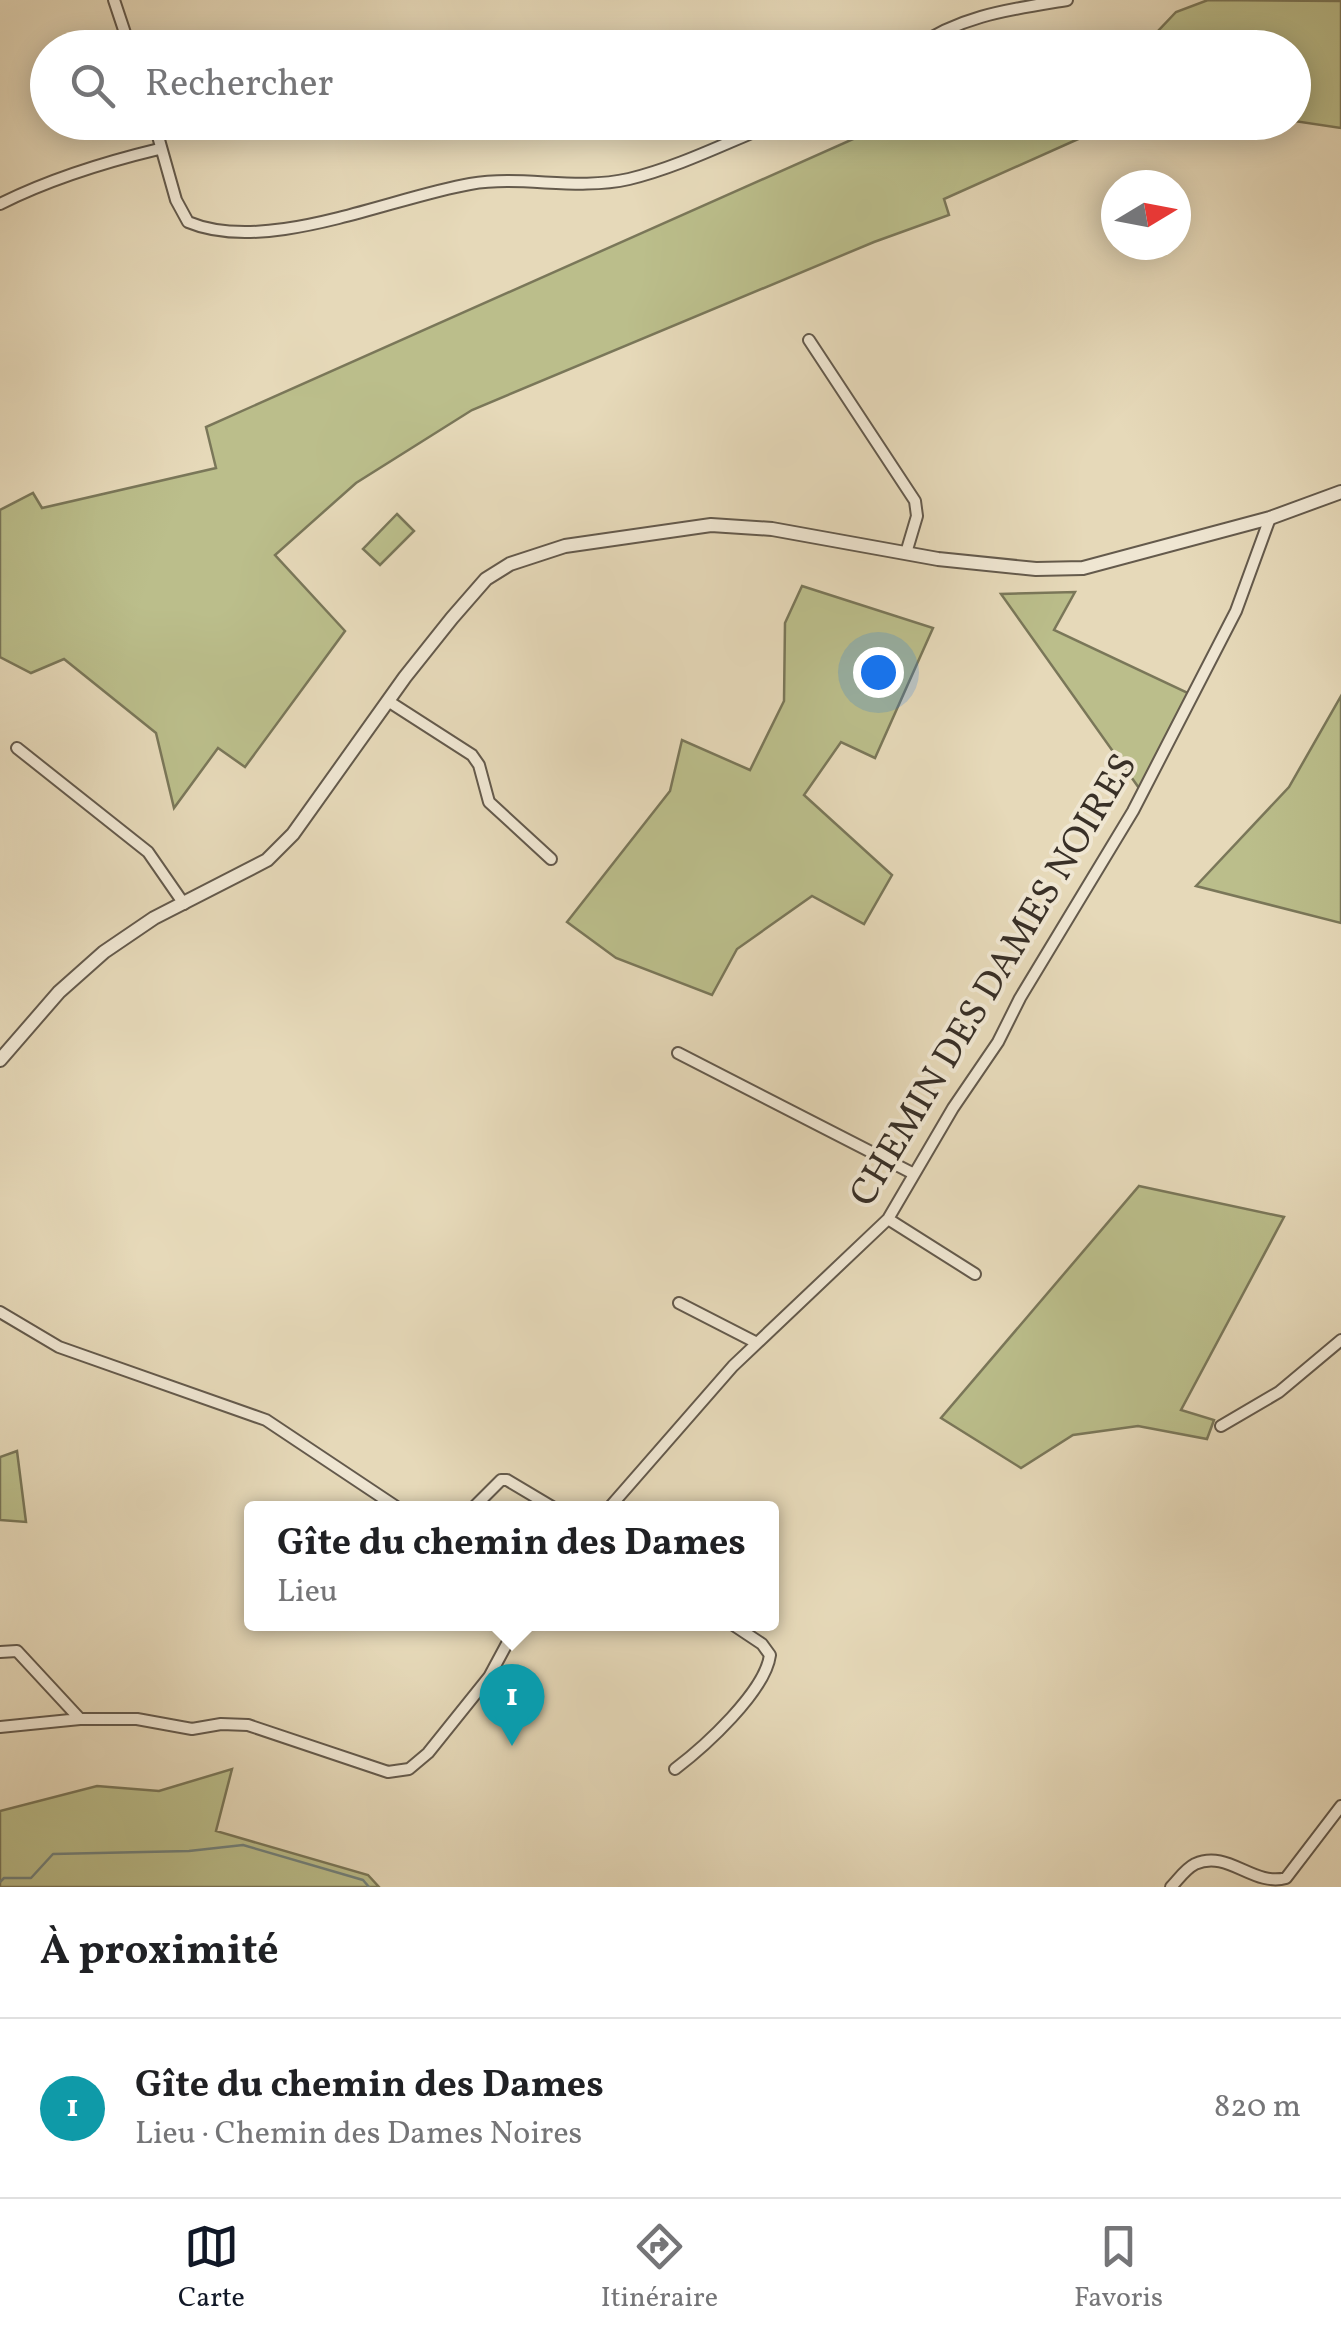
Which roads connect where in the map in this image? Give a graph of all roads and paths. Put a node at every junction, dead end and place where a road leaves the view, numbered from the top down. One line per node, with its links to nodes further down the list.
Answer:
1 (114, 0): 3 (street)
2 (1068, 0): 4 (street)
3 (124, 30)
4 (943, 30)
5 (158, 140): 7 (street)
6 (732, 140): 7 (street)
7 (160, 149): 8 (street)
8 (0, 204)
9 (809, 340): 12 (street)
10 (1341, 492): 11 (street)
11 (1270, 518): 12 (street); 19 (street, CHEMIN DES DAMES NOIRES)
12 (906, 552): 13 (street)
13 (388, 701): 15 (street); 16 (street)
14 (17, 748): 16 (street)
15 (550, 859)
16 (184, 904): 18 (street)
17 (678, 1053): 19 (street)
18 (0, 1060)
19 (914, 1174): 20 (street, CHEMIN DES DAMES NOIRES)
20 (888, 1219): 21 (street); 25 (street, CHEMIN DES DAMES NOIRES)
21 (975, 1274)
22 (680, 1303): 25 (street)
23 (0, 1312): 27 (street)
24 (1341, 1340): 26 (street)
25 (757, 1343): 30 (street, CHEMIN DES DAMES NOIRES)
26 (1221, 1426)
27 (388, 1501)
28 (479, 1501): 29 (street)
29 (542, 1501)
30 (616, 1501)
31 (512, 1631): 34 (street)
32 (742, 1631): 36 (street)
33 (0, 1652): 34 (street)
34 (80, 1719): 35 (street)
35 (0, 1727)
36 (674, 1769)
37 (1341, 1806): 38 (street)
38 (1171, 1887)

